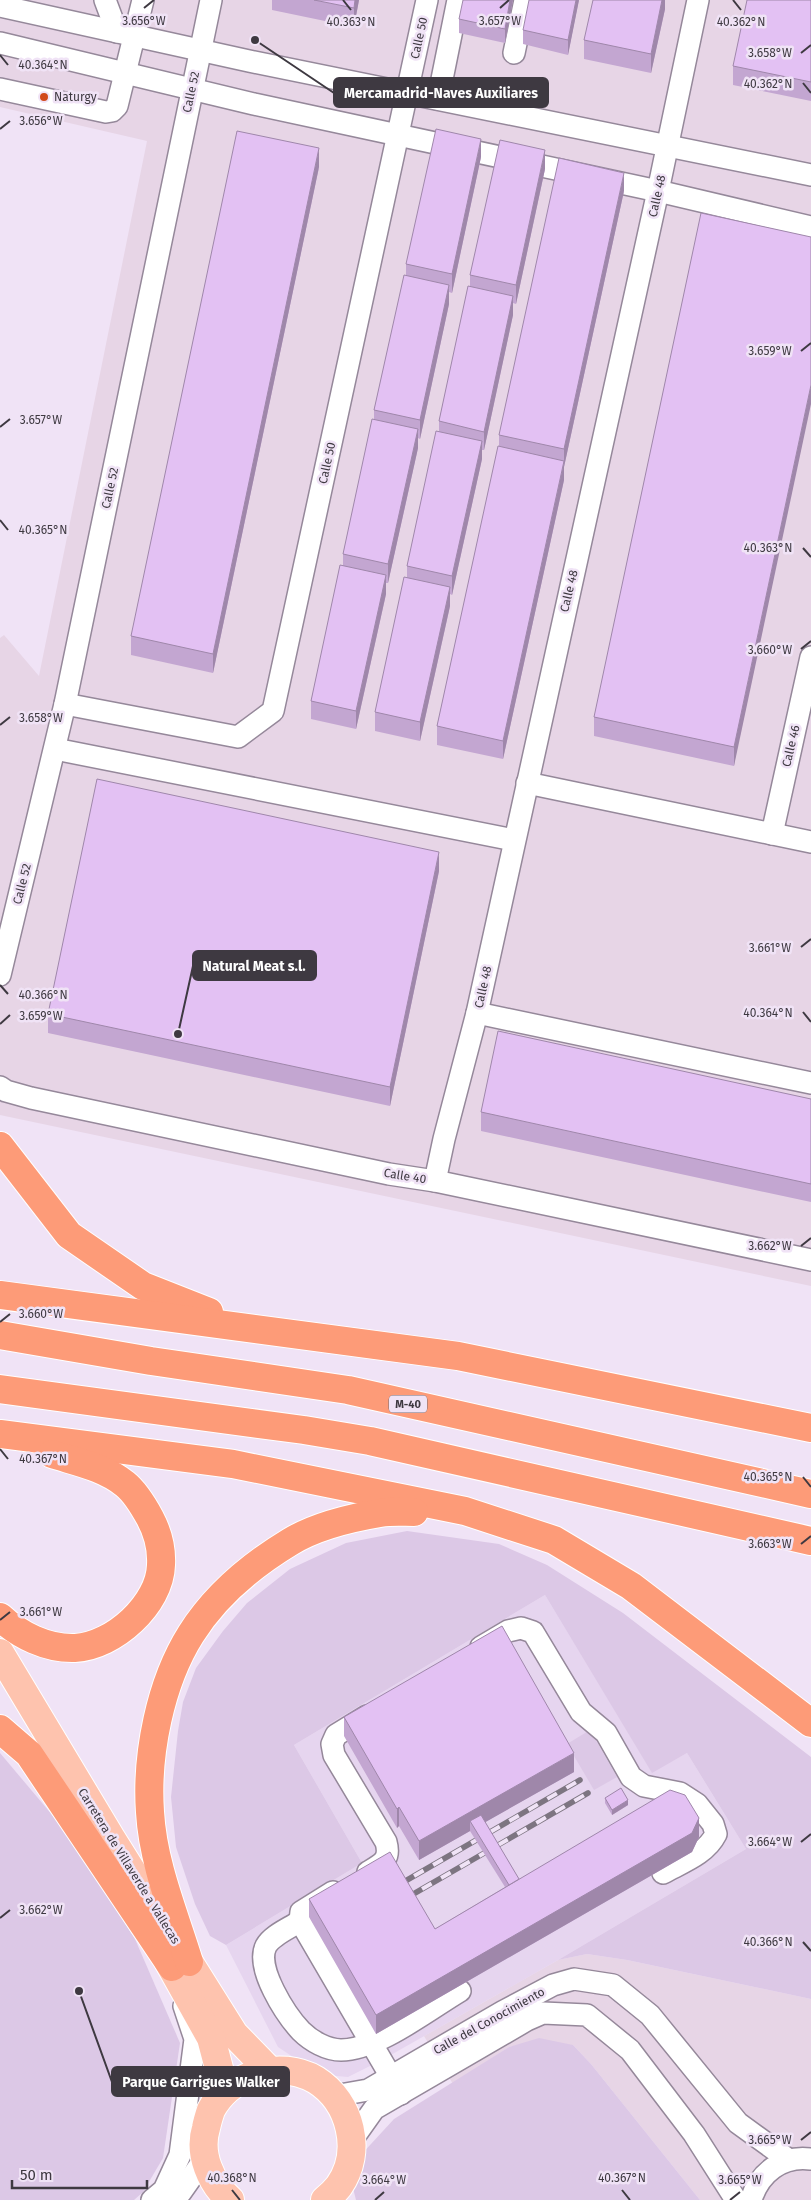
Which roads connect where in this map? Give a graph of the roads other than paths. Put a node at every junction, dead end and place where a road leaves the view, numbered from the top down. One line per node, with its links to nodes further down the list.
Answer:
1 (105, 0): 9 (street)
2 (143, 0): 9 (street)
3 (211, 0): 11 (street, Calle 52)
4 (427, 0): 16 (street, Calle 50)
5 (458, 0): 17 (street)
6 (525, 0): 12 (street)
7 (698, 0): 19 (street, Calle 48)
8 (0, 6): 9 (street)
9 (126, 34): 11 (street); 13 (street)
10 (0, 43): 13 (street)
11 (200, 50): 15 (street, Calle 52); 16 (street)
12 (514, 52)
13 (125, 73): 14 (street); 15 (street)
14 (0, 89)
15 (192, 89): 18 (street); 24 (street, Calle 52)
16 (407, 93): 17 (street); 18 (street, Calle 50)
17 (438, 99): 19 (street)
18 (398, 134): 21 (street); 24 (street, Calle 50)
19 (667, 145): 20 (street); 21 (street, Calle 48)
20 (811, 175)
21 (658, 191): 22 (street); 26 (street, Calle 48)
22 (811, 227)
23 (811, 657): 27 (street, Calle 46)
24 (65, 704): 25 (street, Calle 52)
25 (54, 749): 28 (street); 30 (street, Calle 52)
26 (527, 783): 27 (street); 28 (street, Calle 48)
27 (772, 834): 29 (street)
28 (514, 840): 31 (street, Calle 48)
29 (811, 842)
30 (0, 975)
31 (478, 1013): 32 (street); 35 (street, Calle 48)
32 (811, 1083)
33 (0, 1087): 35 (street, Calle 40)
34 (0, 1146): 38 (highway)
35 (435, 1181): 36 (street, Calle 40)
36 (811, 1260)
37 (0, 1295): 38 (highway)
38 (250, 1327): 41 (highway)
39 (0, 1335): 44 (highway, M-40)
40 (0, 1389): 46 (highway)
41 (811, 1428)
42 (0, 1434): 45 (highway)
43 (0, 1438): 47 (highway)
44 (811, 1494)
45 (465, 1511): 52 (highway); 56 (highway)
46 (811, 1541)
47 (0, 1617)
48 (0, 1653): 56 (main road, Carretera de Villaverde a Vallecas)
49 (467, 1656): 54 (street)
50 (0, 1677): 56 (main road, Carretera de Villaverde a Vallecas)
51 (385, 1705): 55 (street)
52 (811, 1723)
53 (0, 1729): 56 (highway)
54 (663, 1873)
55 (300, 1921): 58 (street); 58 (street)
56 (180, 1965): 59 (main road, Carretera de Villaverde a Vallecas); 61 (main road, Carretera de Villaverde a Vallecas); 67 (street)
57 (460, 1991): 58 (street)
58 (372, 2044): 60 (street)
59 (268, 2070): 61 (main road); 62 (main road)
60 (396, 2085): 62 (street, Calle del Conocimiento); 63 (street, Calle del Conocimiento); 66 (street, Calle del Conocimiento); 71 (street, Calle del Conocimiento)
61 (225, 2091): 64 (main road)
62 (334, 2096): 63 (main road)
63 (352, 2140): 70 (main road)
64 (205, 2158): 68 (street); 69 (main road)
65 (811, 2158): 66 (street)
66 (789, 2160): 72 (street)
67 (152, 2200)
68 (173, 2200)
69 (227, 2200)
70 (326, 2200)
71 (736, 2200)
72 (751, 2200)

